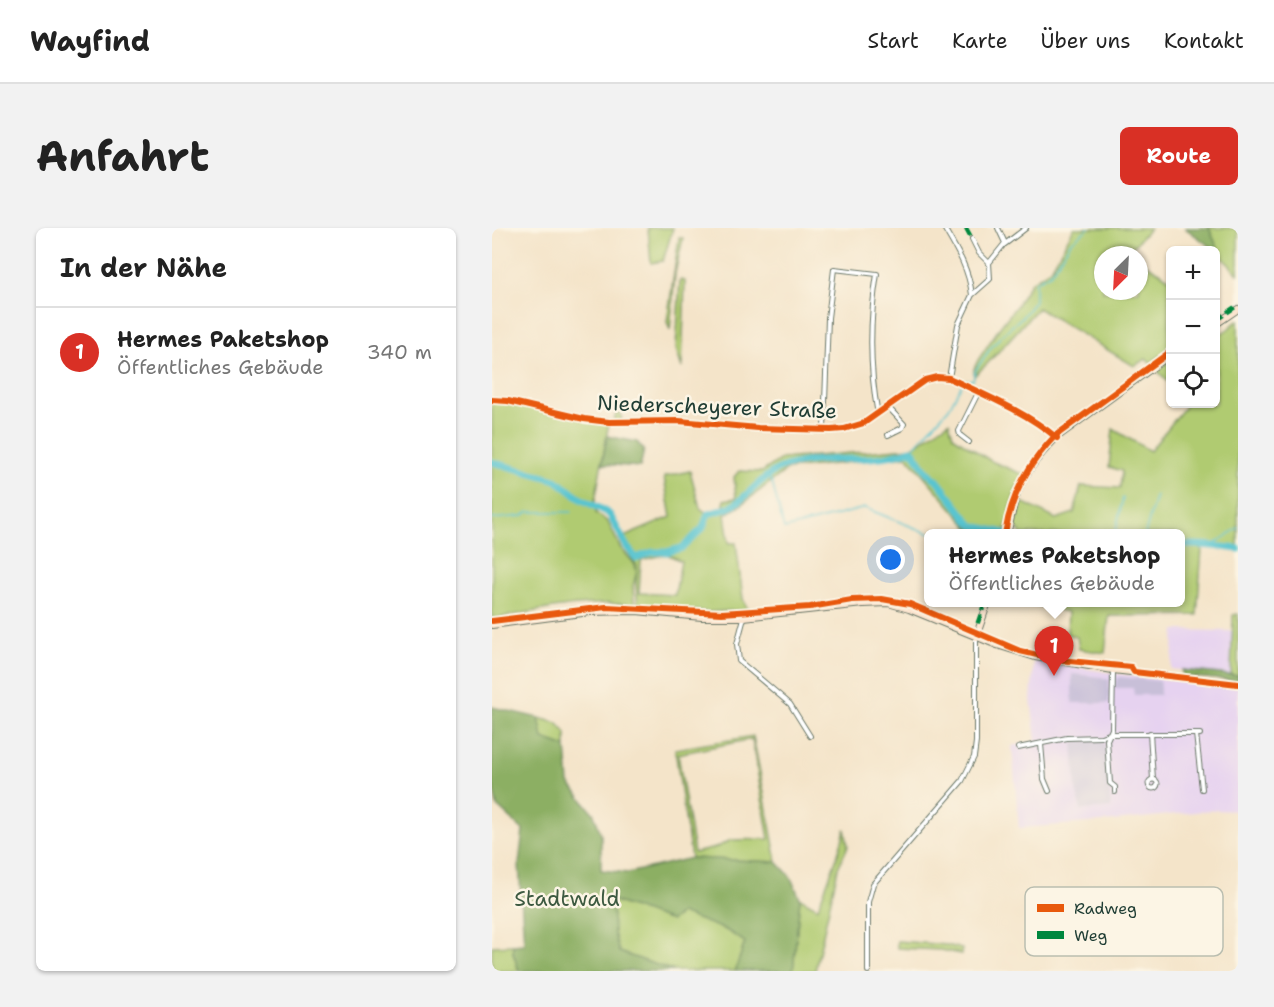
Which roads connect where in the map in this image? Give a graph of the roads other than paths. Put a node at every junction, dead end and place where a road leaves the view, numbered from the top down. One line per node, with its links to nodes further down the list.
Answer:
1 (944, 228): 7 (street)
2 (998, 228): 5 (street)
3 (1026, 228): 5 (street)
4 (972, 239): 6 (street)
5 (1004, 245): 6 (street)
6 (989, 263): 7 (street)
7 (972, 295): 11 (street)
8 (1238, 309): 9 (main road)
9 (1220, 321)
10 (1166, 359): 18 (main road)
11 (949, 378): 12 (street); 14 (street, Niederscheyerer Straße)
12 (978, 393): 18 (street); 19 (street)
13 (492, 400): 16 (street, Niederscheyerer Straße)
14 (888, 407): 15 (street, Niederscheyerer Straße); 17 (street)
15 (878, 415): 16 (street, Niederscheyerer Straße); 16 (street)
16 (824, 430)
17 (888, 435)
18 (1057, 438): 20 (main road)
19 (969, 441)
20 (1008, 529)
21 (987, 607): 24 (main road)
22 (744, 617): 23 (main road); 24 (main road); 29 (street)
23 (492, 625)
24 (976, 637): 25 (main road); 36 (street)
25 (1113, 670): 26 (main road); 28 (street)
26 (1238, 684)
27 (1150, 733): 28 (street); 32 (street); 33 (street)
28 (1109, 734): 30 (street); 35 (street)
29 (810, 736)
30 (1041, 744): 31 (street); 34 (street)
31 (1018, 748)
32 (1153, 779)
33 (1202, 789)
34 (1049, 790)
35 (1115, 792)
36 (868, 971)

